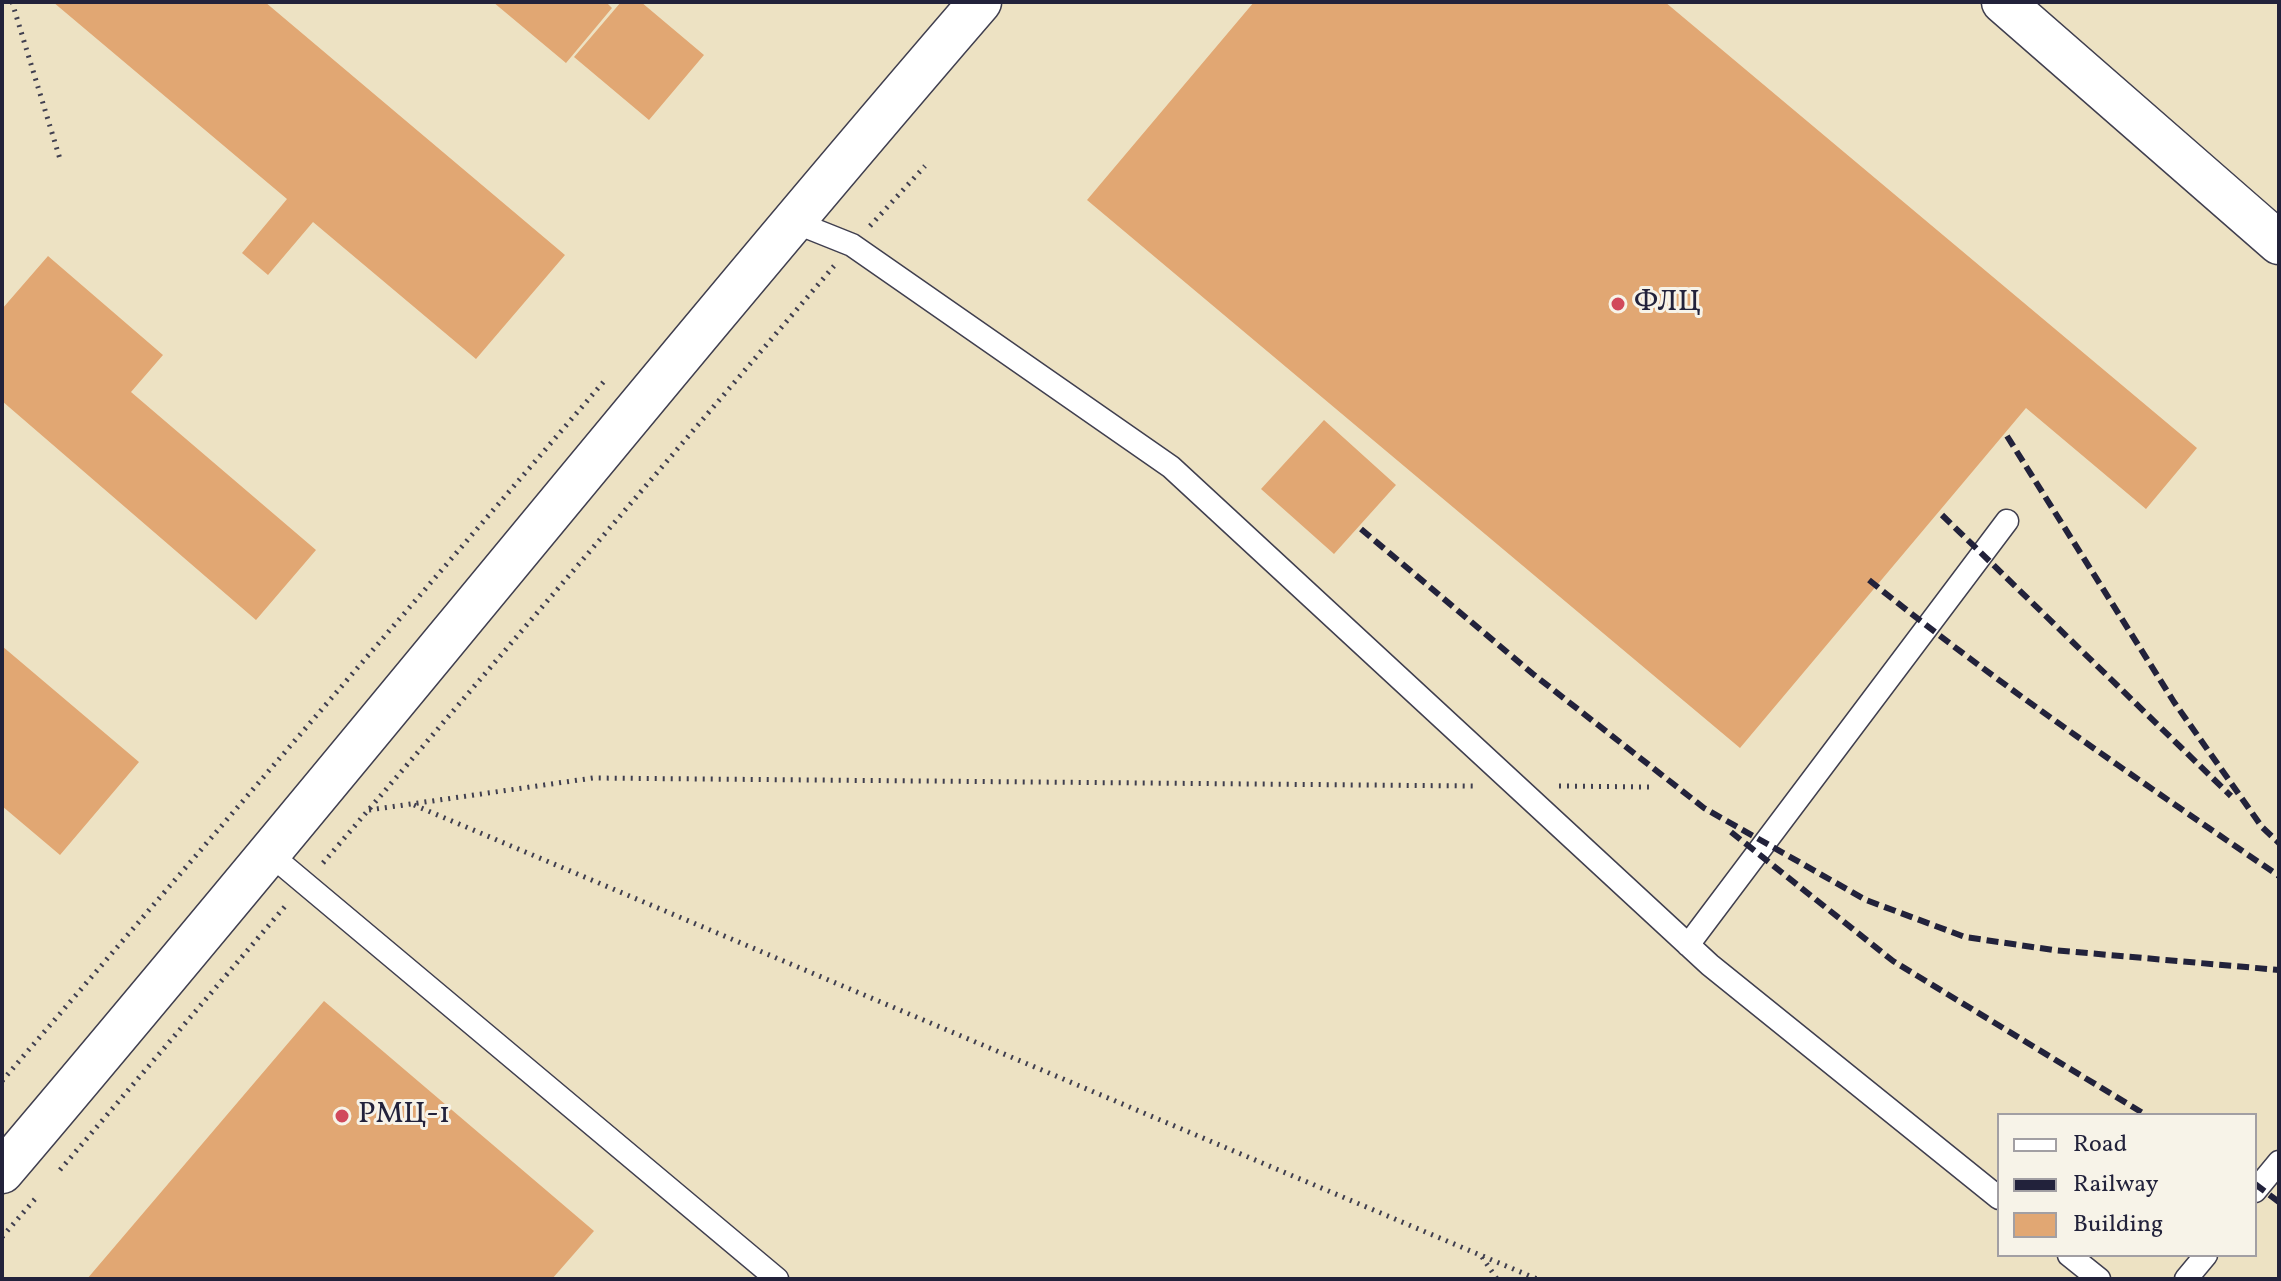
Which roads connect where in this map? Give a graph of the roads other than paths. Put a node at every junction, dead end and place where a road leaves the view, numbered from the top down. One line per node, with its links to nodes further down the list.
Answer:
1 (980, 2): 3 (street)
2 (2003, 2): 4 (street)
3 (792, 221): 6 (street); 7 (lane)
4 (2279, 243)
5 (2007, 521): 7 (lane)
6 (271, 855): 9 (street); 14 (lane)
7 (1688, 945): 11 (lane)
8 (2279, 1162): 10 (lane)
9 (2, 1172)
10 (2257, 1189)
11 (1997, 1196)
12 (2072, 1257): 15 (lane)
13 (2204, 1257): 16 (lane)
14 (777, 1279)
15 (2099, 1279)
16 (2186, 1279)

